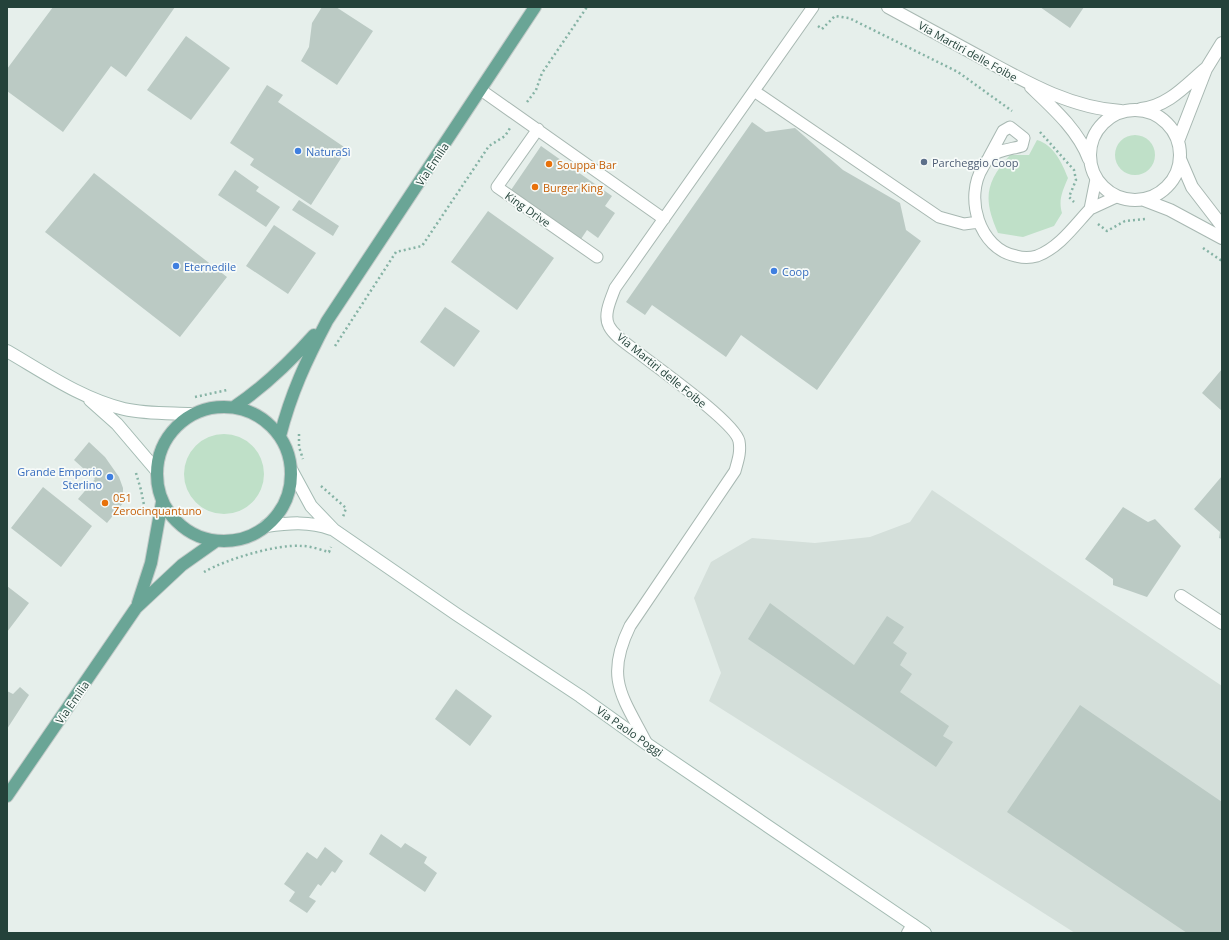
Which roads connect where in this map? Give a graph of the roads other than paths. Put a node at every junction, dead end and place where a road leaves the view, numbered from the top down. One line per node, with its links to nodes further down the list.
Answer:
1 (535, 7): 7 (main road, Via Emilia)
2 (813, 7): 8 (lane, Via Martiri delle Foibe)
3 (888, 7): 6 (main road, Via Martiri delle Foibe)
4 (1222, 43): 5 (main road)
5 (1206, 69): 9 (main road); 12 (main road)
6 (1027, 83): 10 (main road, Via Martiri delle Foibe); 15 (main road, Via Martiri delle Foibe)
7 (481, 90): 11 (lane); 25 (main road, Via Emilia)
8 (754, 91): 20 (lane, Via Martiri delle Foibe); 21 (lane)
9 (1138, 110): 10 (main road, Via Martiri delle Foibe); 12 (main road, Via Martiri delle Foibe)
10 (1124, 111): 15 (main road, Via Martiri delle Foibe)
11 (538, 129): 20 (lane); 24 (lane, King Drive)
12 (1178, 141): 14 (main road, Via Martiri delle Foibe)
13 (989, 157): 21 (lane)
14 (1180, 159): 18 (main road, Via Martiri delle Foibe); 22 (main road, Via Martiri delle Foibe)
15 (1090, 161): 16 (main road, Via Martiri delle Foibe)
16 (1096, 179): 17 (main road, Via Martiri delle Foibe); 19 (lane)
17 (1116, 197): 18 (main road, Via Martiri delle Foibe); 19 (lane)
18 (1144, 200): 23 (main road, Via Martiri delle Foibe)
19 (1087, 212): 21 (lane)
20 (664, 218): 40 (lane, Via Martiri delle Foibe)
21 (979, 222)
22 (1222, 226)
23 (1222, 238)
24 (597, 257)
25 (327, 321): 28 (main road, Via Emilia); 30 (main road, Via Emilia)
26 (7, 351): 27 (main road)
27 (84, 395): 29 (main road); 31 (main road)
28 (234, 407): 29 (main road); 30 (main road)
29 (191, 414): 31 (main road)
30 (280, 436): 32 (main road)
31 (157, 471): 33 (main road)
32 (292, 471): 34 (main road); 35 (main road, Via Paolo Poggi)
33 (162, 502): 36 (main road); 38 (main road, Via Emilia)
34 (266, 526): 35 (main road, Via Paolo Poggi); 36 (main road)
35 (334, 530): 40 (main road, Via Paolo Poggi)
36 (216, 541): 38 (main road, Via Emilia)
37 (1181, 596): 39 (main road)
38 (136, 608): 41 (main road, Via Emilia)
39 (1222, 623)
40 (648, 744): 42 (main road, Via Paolo Poggi)
41 (7, 796)
42 (910, 929): 43 (main road, Via Paolo Poggi)
43 (925, 933)

